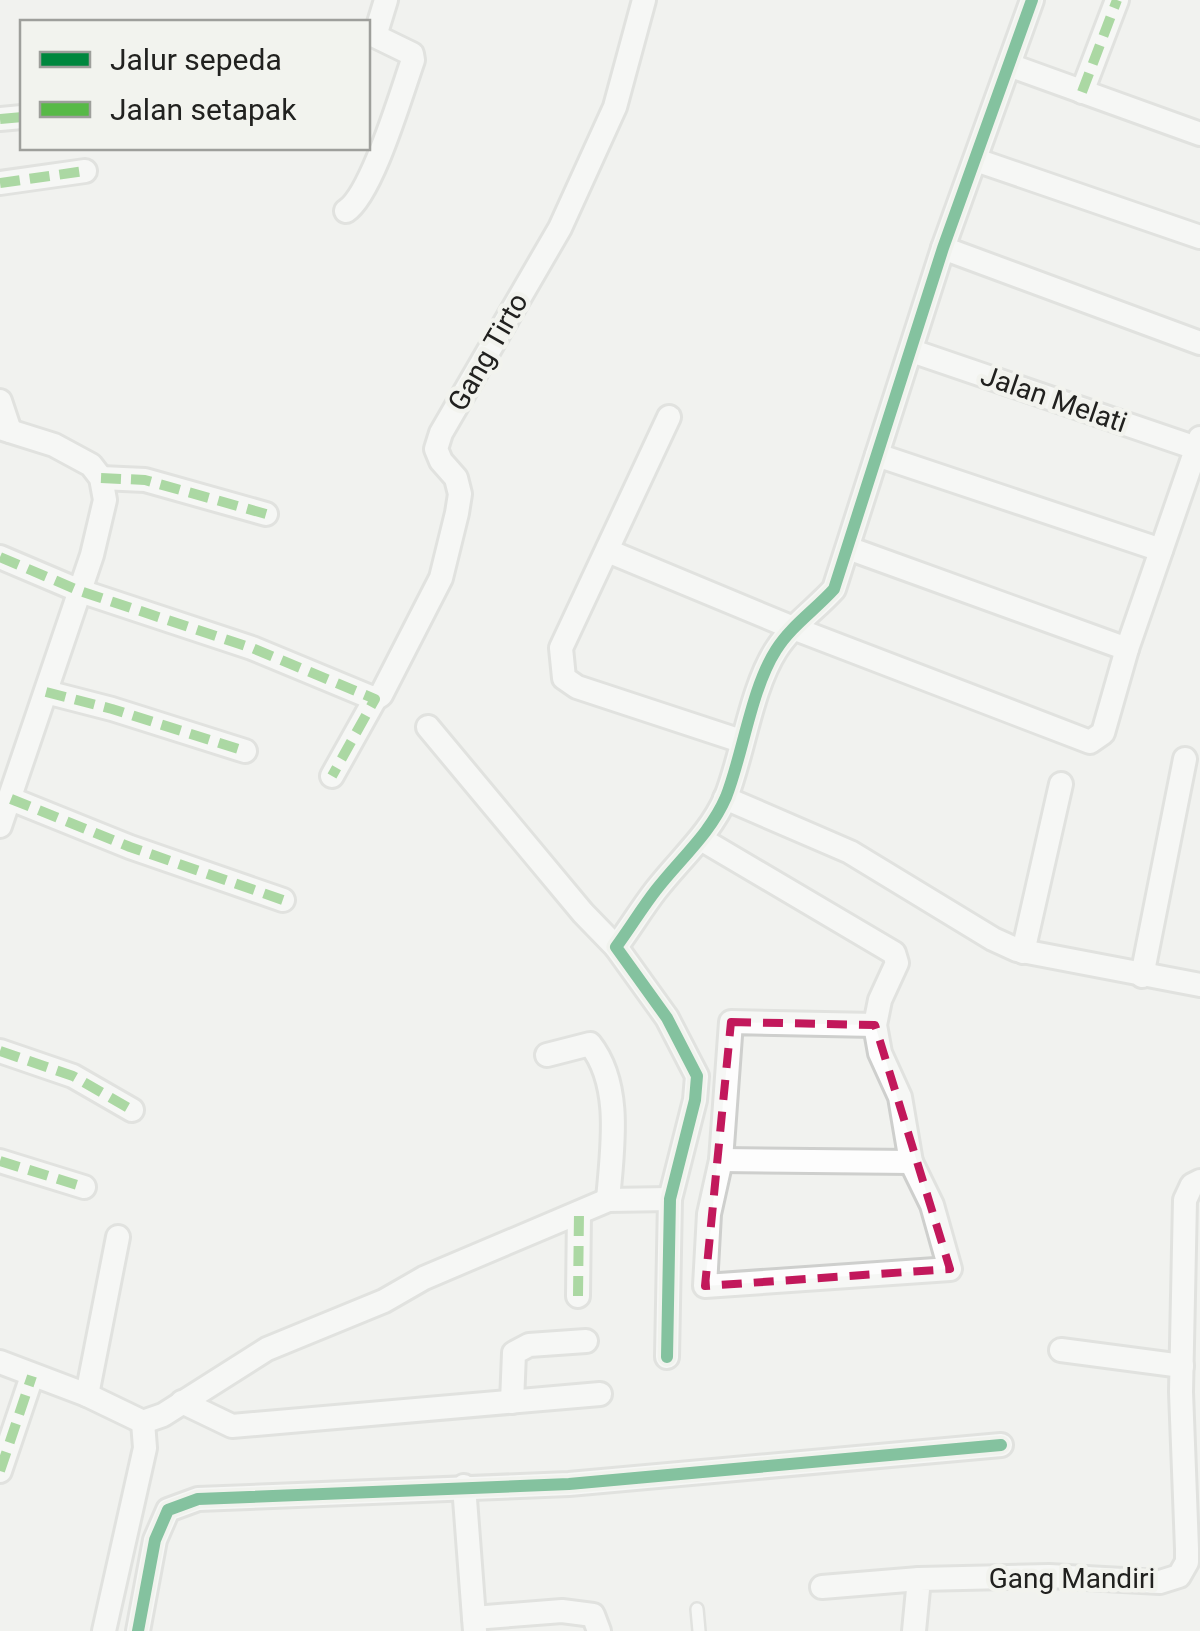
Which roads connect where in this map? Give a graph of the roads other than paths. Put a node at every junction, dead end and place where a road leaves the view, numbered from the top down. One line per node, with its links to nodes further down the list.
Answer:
1 (386, 0): 11 (street)
2 (644, 0): 31 (street, Gang Tirto)
3 (1032, 0): 5 (street)
4 (1117, 0): 6 (street)
5 (1009, 65): 6 (street); 8 (street)
6 (1082, 92): 7 (street)
7 (1200, 134)
8 (976, 160): 12 (street); 13 (street)
9 (85, 171): 10 (street)
10 (0, 182)
11 (346, 211)
12 (1200, 237)
13 (942, 248): 14 (street); 15 (street)
14 (1200, 343)
15 (912, 351): 19 (street, Jalan Melati); 20 (street)
16 (0, 402): 18 (street)
17 (669, 417): 25 (street)
18 (5, 429): 21 (street)
19 (1198, 443): 24 (street)
20 (877, 455): 23 (street); 24 (street)
21 (101, 478): 22 (street); 27 (street)
22 (266, 514)
23 (848, 548): 28 (street); 29 (street)
24 (1161, 550): 29 (street)
25 (608, 551): 28 (street); 33 (street)
26 (0, 557): 27 (street)
27 (80, 591): 30 (street); 31 (street)
28 (793, 628): 29 (street); 33 (street)
29 (1126, 648)
30 (46, 692): 34 (street); 38 (street)
31 (375, 699): 36 (street, Gang Tirto)
32 (428, 727): 43 (street)
33 (741, 741): 39 (street)
34 (245, 752)
35 (1185, 759): 45 (street)
36 (332, 776)
37 (1061, 784): 44 (street)
38 (10, 798): 40 (street); 42 (street)
39 (725, 798): 41 (street); 44 (street)
40 (0, 826)
41 (702, 839): 43 (street); 47 (street)
42 (283, 900)
43 (616, 947): 56 (street)
44 (1023, 952): 45 (street)
45 (1142, 976): 46 (street)
46 (1200, 985)
47 (875, 1025): 52 (street); 53 (street)
48 (0, 1051): 50 (street)
49 (547, 1055): 57 (street)
50 (132, 1110)
51 (0, 1160): 55 (street)
52 (721, 1160): 53 (street); 53 (street)
53 (911, 1162)
54 (1200, 1181): 65 (street, Gang Mandiri)
55 (84, 1187)
56 (670, 1199): 57 (street); 63 (street)
57 (608, 1200): 58 (street)
58 (579, 1213): 60 (street); 69 (street)
59 (118, 1236): 68 (street)
60 (578, 1296)
61 (586, 1342): 70 (street)
62 (1061, 1350): 65 (street)
63 (667, 1357)
64 (0, 1362): 66 (street)
65 (1182, 1366): 75 (street, Gang Mandiri)
66 (32, 1376): 68 (street); 73 (street)
67 (600, 1394): 70 (street)
68 (87, 1395): 71 (street)
69 (182, 1402): 70 (street); 71 (street)
70 (512, 1402)
71 (143, 1422): 79 (street)
72 (1001, 1445): 74 (street)
73 (0, 1471)
74 (464, 1486): 78 (street); 80 (street)
75 (919, 1579): 76 (street, Gang Mandiri); 83 (street)
76 (822, 1587)
77 (697, 1610): 82 (lane)
78 (474, 1624): 81 (street)
79 (104, 1631)
80 (138, 1631)
81 (599, 1631)
82 (699, 1631)
83 (914, 1631)

